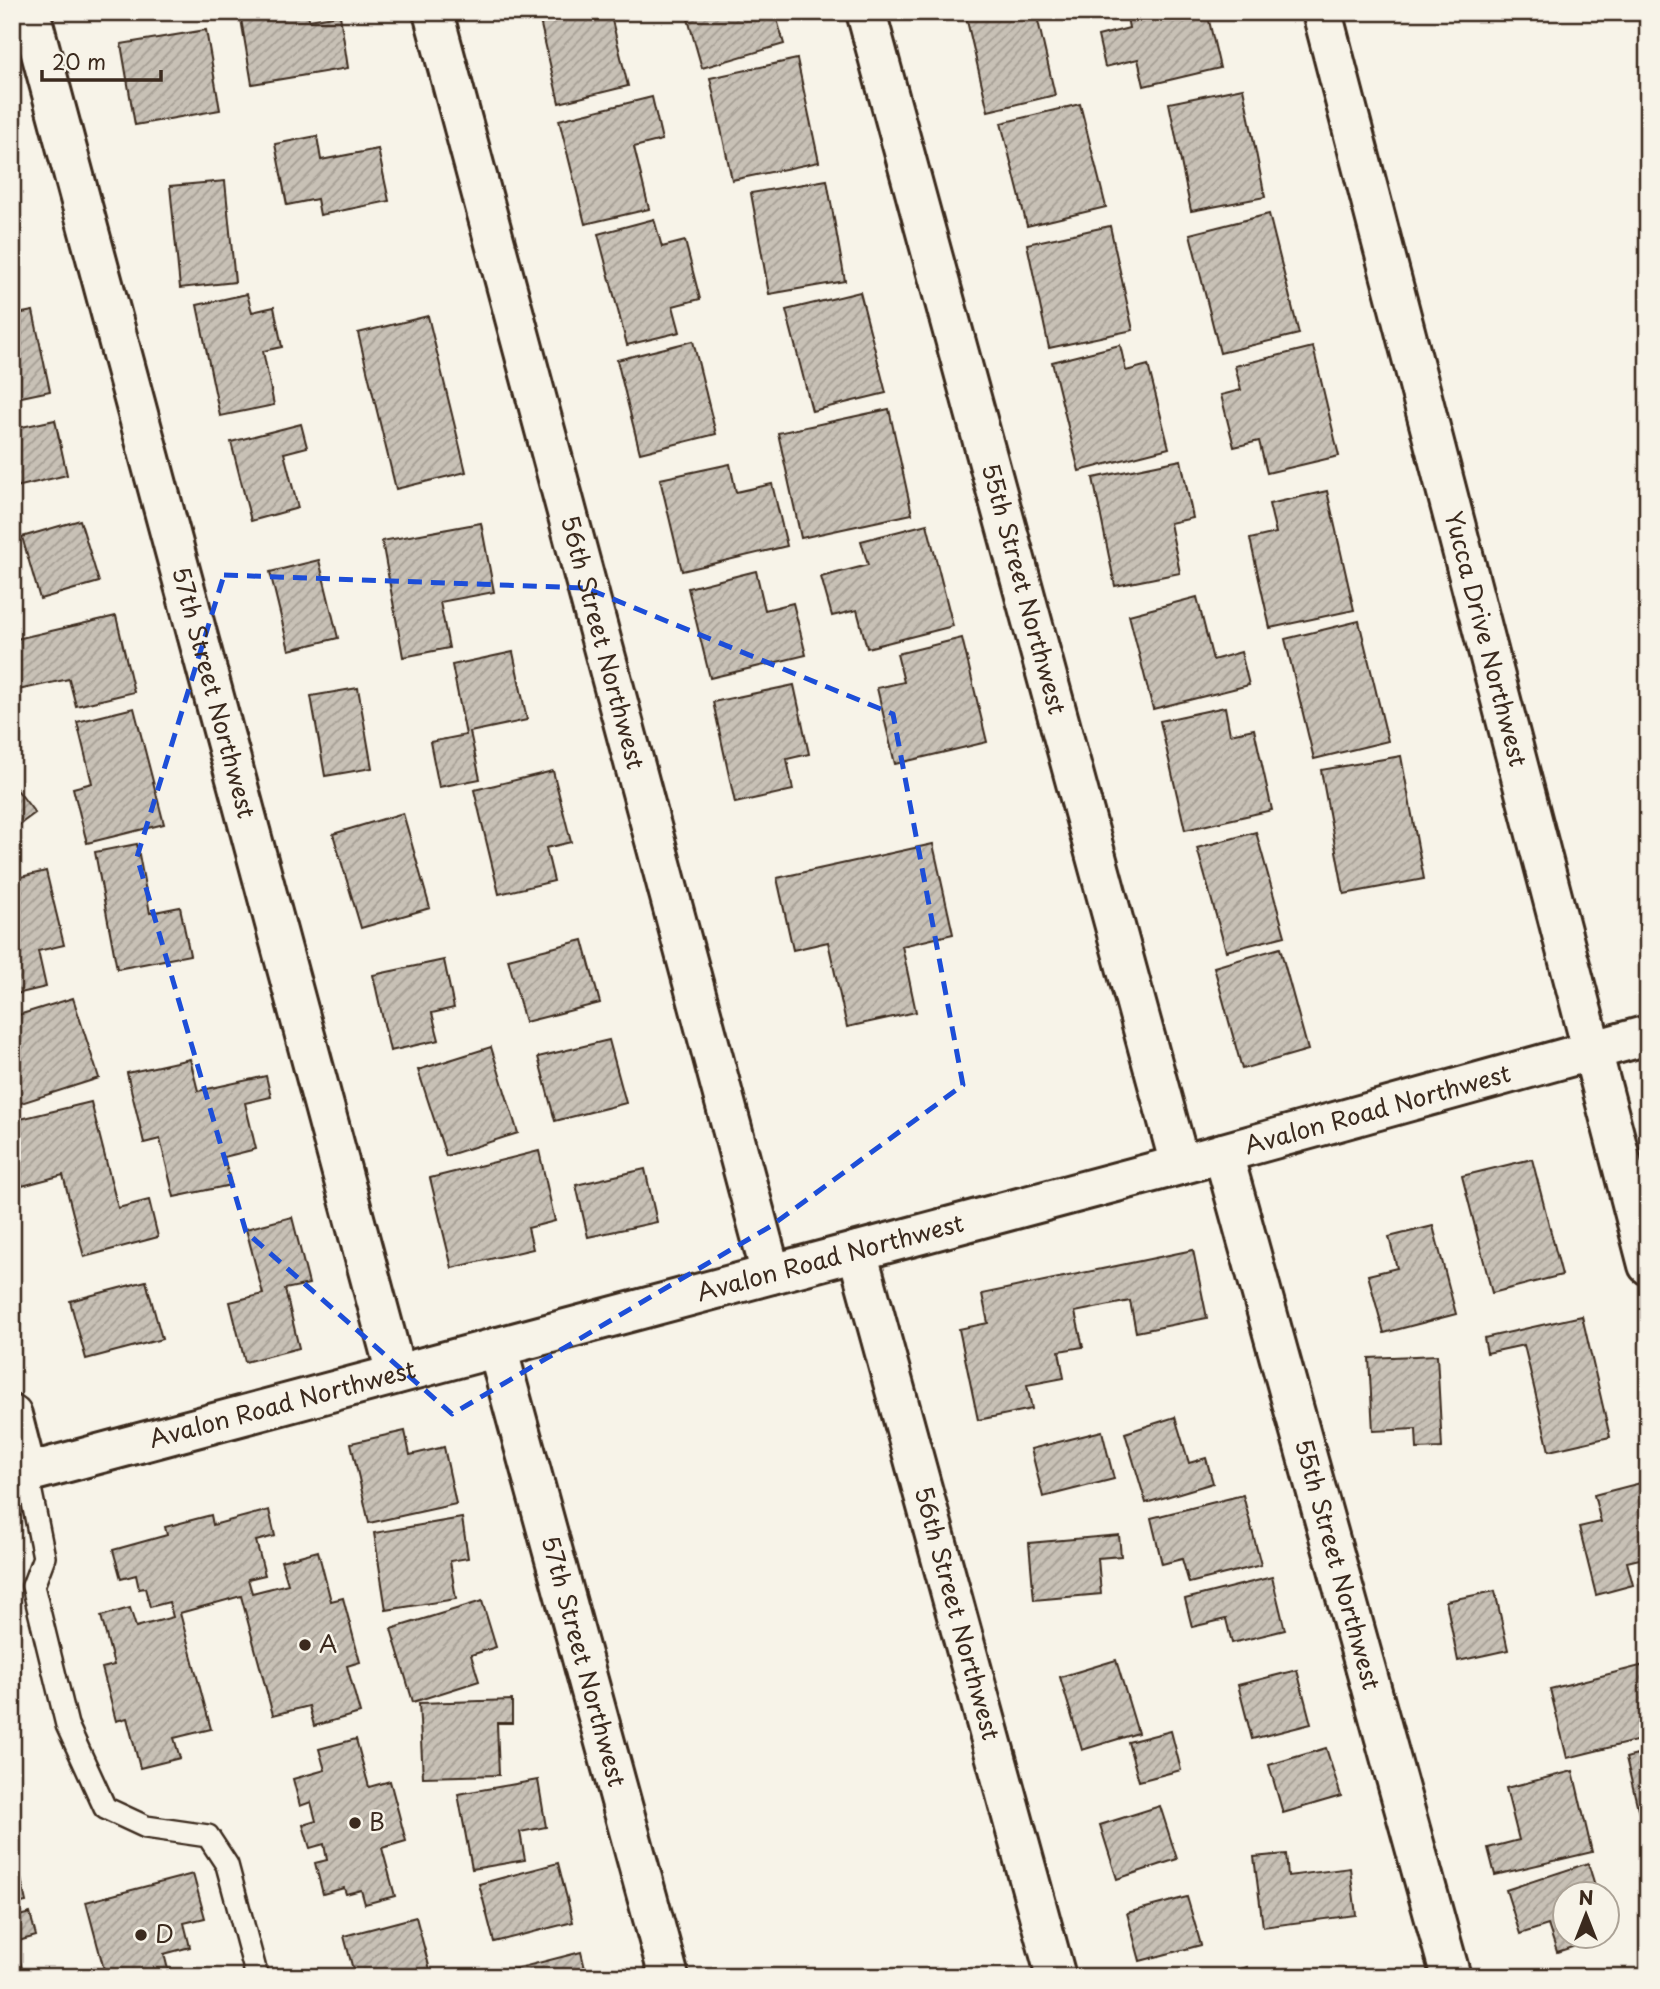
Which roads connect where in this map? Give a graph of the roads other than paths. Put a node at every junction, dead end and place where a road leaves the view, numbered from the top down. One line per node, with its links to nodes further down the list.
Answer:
1 (30, 12): 13 (street, 57th Street Northwest)
2 (433, 12): 11 (street, 56th Street Northwest)
3 (866, 12): 8 (street, 55th Street Northwest)
4 (1322, 12): 6 (street, Yucca Drive Northwest)
5 (1648, 1035): 6 (street, Avalon Road Northwest)
6 (1591, 1050): 7 (street, Avalon Road Northwest); 10 (street, Yucca Drive Northwest)
7 (1223, 1153): 8 (street, Avalon Road Northwest); 19 (street, 55th Street Northwest)
8 (1180, 1165): 9 (street, Avalon Road Northwest)
9 (857, 1251): 11 (street, Avalon Road Northwest); 18 (street, 56th Street Northwest)
10 (1648, 1265)
11 (771, 1274): 12 (street, Avalon Road Northwest)
12 (497, 1347): 13 (street, Avalon Road Northwest); 17 (street, 57th Street Northwest)
13 (396, 1374): 15 (street, Avalon Road Northwest)
14 (12, 1415): 15 (street)
15 (20, 1475): 16 (lane)
16 (257, 1977)
17 (669, 1977)
18 (1056, 1977)
19 (1451, 1977)

